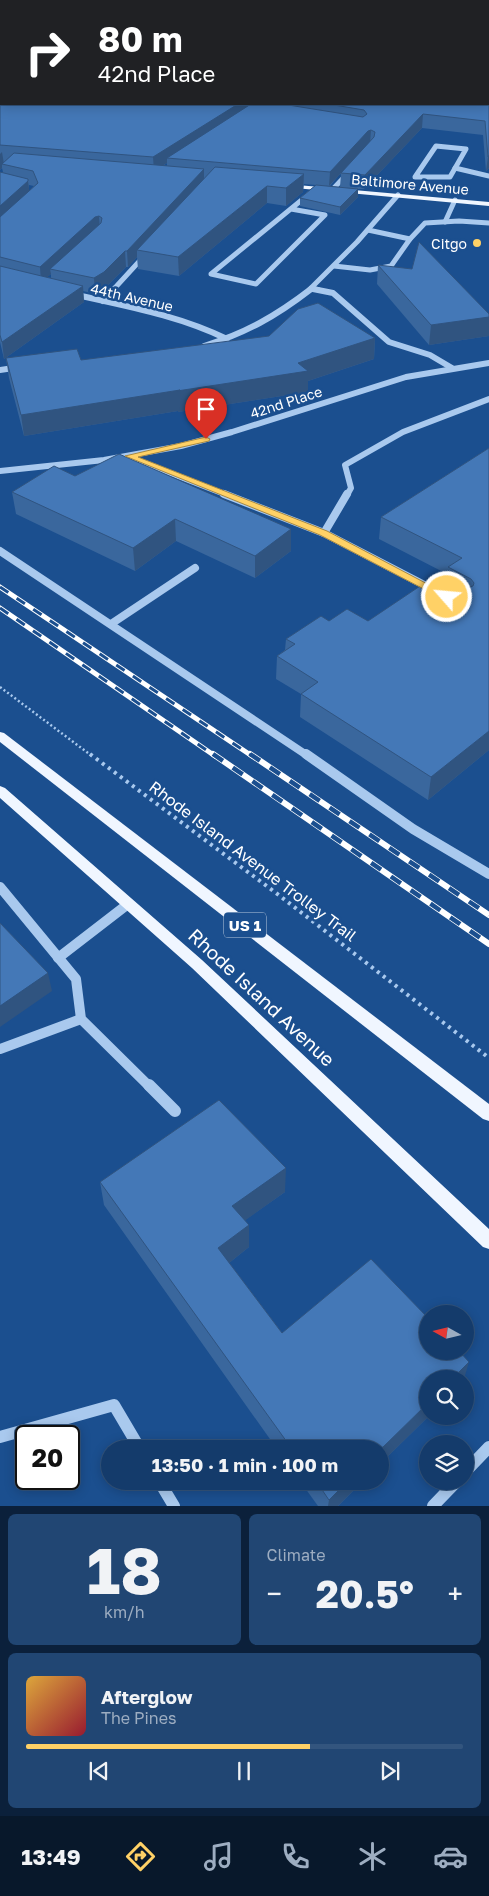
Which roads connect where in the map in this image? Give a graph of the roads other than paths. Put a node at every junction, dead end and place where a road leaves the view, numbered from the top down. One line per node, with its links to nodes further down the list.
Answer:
1 (455, 168): 1 (street); 3 (street)
2 (350, 169): 6 (street)
3 (489, 176)
4 (278, 185): 5 (main road, Baltimore Avenue)
5 (315, 188): 6 (main road, Baltimore Avenue); 10 (street)
6 (332, 190): 7 (main road, Baltimore Avenue)
7 (398, 196): 8 (main road, Baltimore Avenue); 13 (street)
8 (455, 200): 9 (main road, Baltimore Avenue); 11 (street)
9 (489, 204)
10 (291, 209): 10 (street)
11 (445, 222): 12 (street); 14 (street)
12 (489, 223)
13 (368, 230): 14 (street); 16 (street)
14 (410, 239): 16 (street)
15 (148, 252): 19 (street)
16 (334, 266): 17 (street)
17 (311, 288): 20 (street); 24 (street)
18 (69, 293): 19 (street, 44th Avenue)
19 (103, 301): 20 (street, 44th Avenue)
20 (227, 339): 21 (street)
21 (198, 347)
22 (489, 363): 24 (street, 42nd Place)
23 (29, 366): 25 (street)
24 (452, 368): 27 (street, 42nd Place)
25 (0, 370)
26 (489, 399): 29 (street)
27 (129, 456): 28 (street, 42nd Place); 29 (street)
28 (0, 471)
29 (324, 533): 32 (street)
30 (0, 550): 33 (street)
31 (195, 568): 33 (street)
32 (438, 593)
33 (111, 624): 36 (street)
34 (0, 736): 43 (main road, US 1)
35 (0, 791): 38 (main road, Rhode Island Avenue)
36 (489, 874)
37 (0, 887): 39 (street)
38 (128, 904): 39 (street); 44 (main road, Rhode Island Avenue)
39 (58, 958): 40 (street)
40 (81, 1019): 41 (street); 42 (street)
41 (0, 1049)
42 (175, 1111)
43 (489, 1114)
44 (489, 1241)
45 (0, 1437): 46 (street)
46 (135, 1440)
47 (489, 1447): 48 (street)
48 (474, 1463)
49 (165, 1490): 51 (street)
50 (448, 1490): 52 (street)
51 (174, 1506)
52 (433, 1506)

